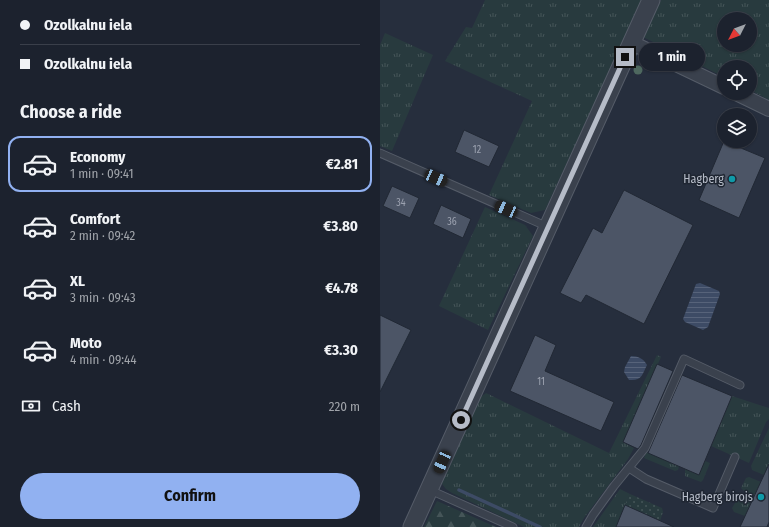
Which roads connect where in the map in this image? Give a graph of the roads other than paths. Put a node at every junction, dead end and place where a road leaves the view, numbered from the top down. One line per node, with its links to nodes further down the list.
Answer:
1 (651, 0): 2 (street)
2 (632, 43): 3 (street); 7 (street)
3 (717, 84)
4 (750, 100): 5 (street)
5 (769, 109)
6 (380, 153): 7 (lane)
7 (548, 228): 11 (street)
8 (740, 385): 10 (lane)
9 (736, 457): 10 (lane)
10 (629, 468): 14 (lane)
11 (430, 490): 12 (street); 13 (lane)
12 (412, 527)
13 (513, 527)
14 (586, 527)

